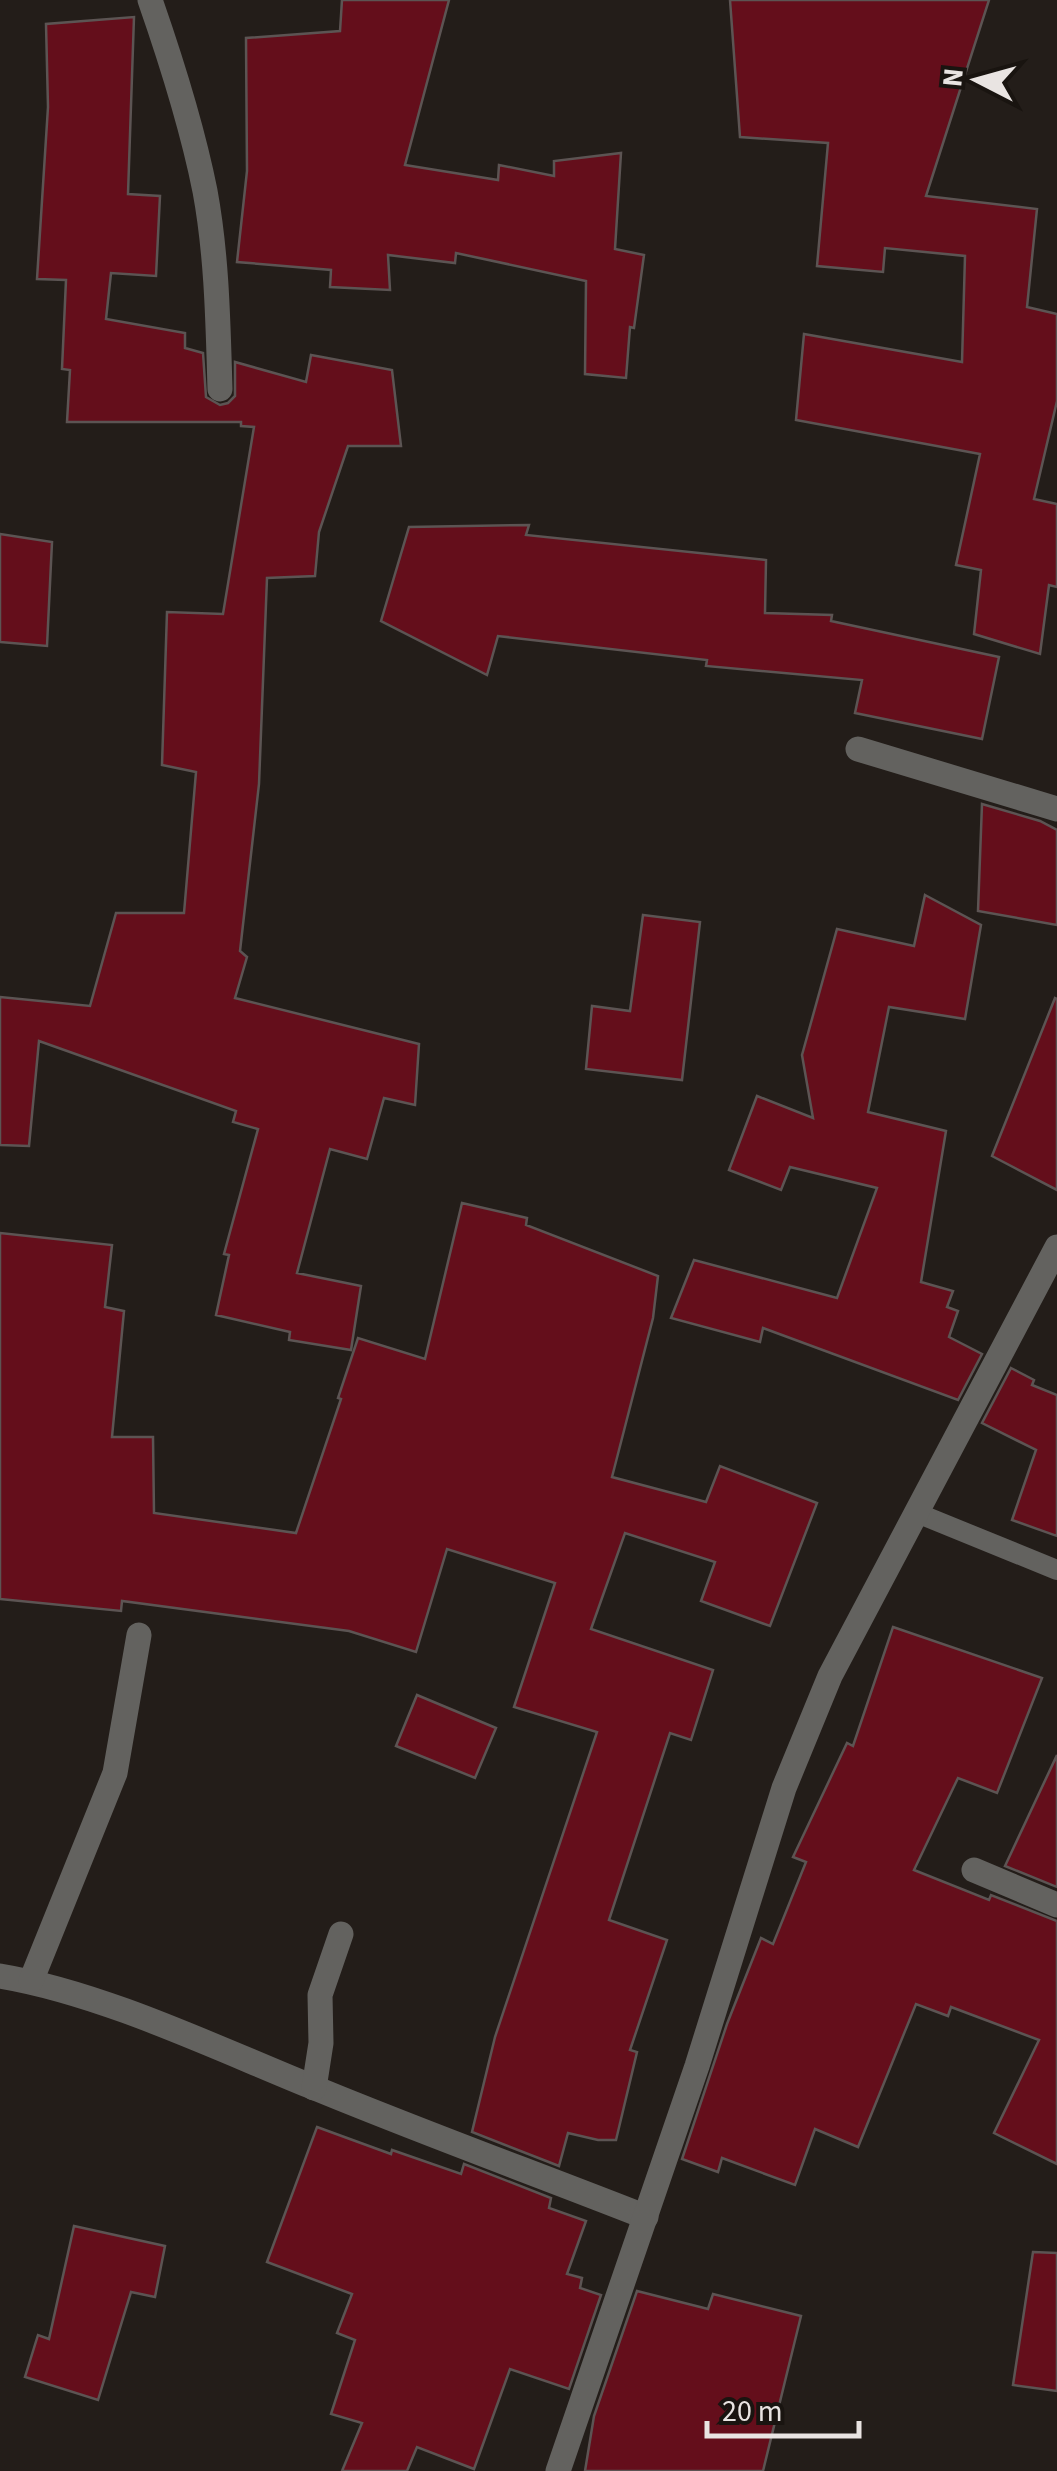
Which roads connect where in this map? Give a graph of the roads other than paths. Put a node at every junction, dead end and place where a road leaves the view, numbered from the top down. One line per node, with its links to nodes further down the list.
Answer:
1 (150, 0): 2 (street)
2 (220, 389)
3 (858, 749): 4 (street)
4 (1057, 808)
5 (1057, 1248): 6 (street)
6 (917, 1513): 7 (lane); 15 (street)
7 (1057, 1570)
8 (140, 1635): 13 (street)
9 (974, 1870): 10 (street)
10 (1057, 1905)
11 (341, 1934): 14 (street)
12 (0, 1976): 13 (street)
13 (32, 1981): 14 (street)
14 (314, 2088): 15 (street)
15 (646, 2217): 16 (street)
16 (558, 2471)

